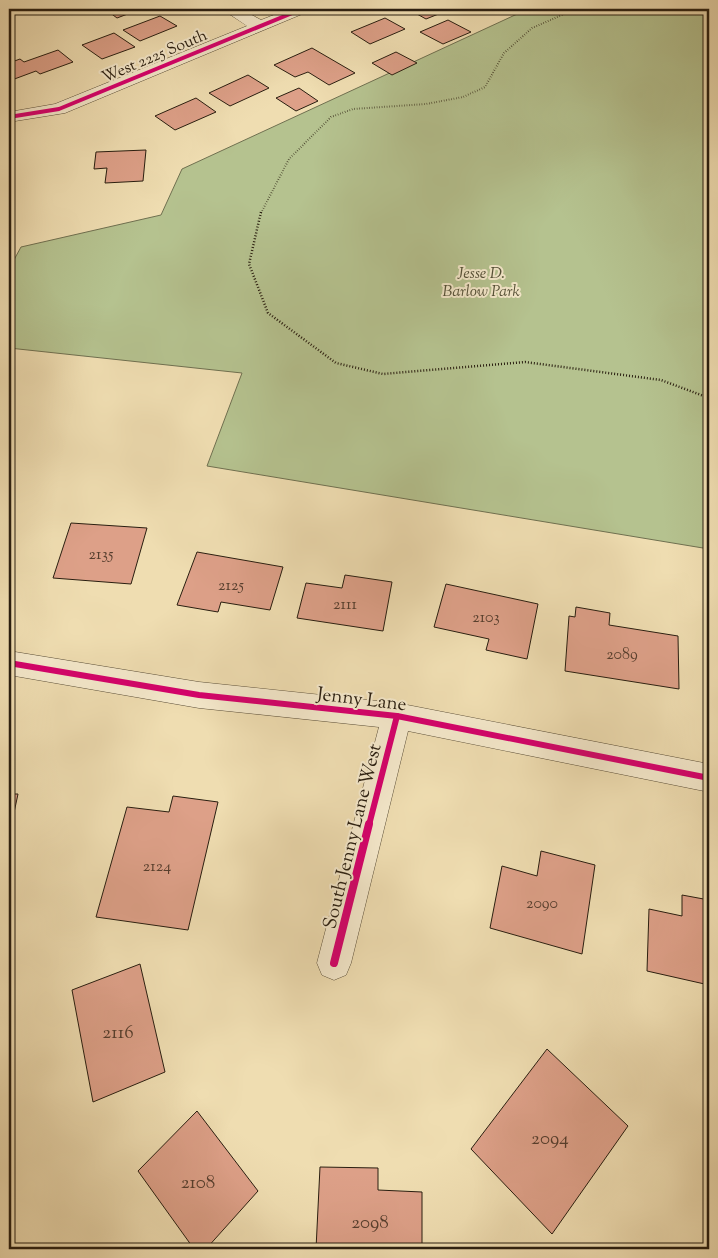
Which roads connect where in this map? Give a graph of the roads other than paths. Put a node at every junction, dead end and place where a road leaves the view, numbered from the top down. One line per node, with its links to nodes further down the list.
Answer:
1 (230, 9): 3 (street)
2 (302, 9): 3 (street, West 2225 South)
3 (259, 26): 4 (street, West 2225 South)
4 (10, 123)
5 (9, 663): 6 (street, Jenny Lane)
6 (397, 716): 7 (street, Jenny Lane); 8 (street, South Jenny Lane West)
7 (709, 778)
8 (334, 963)

